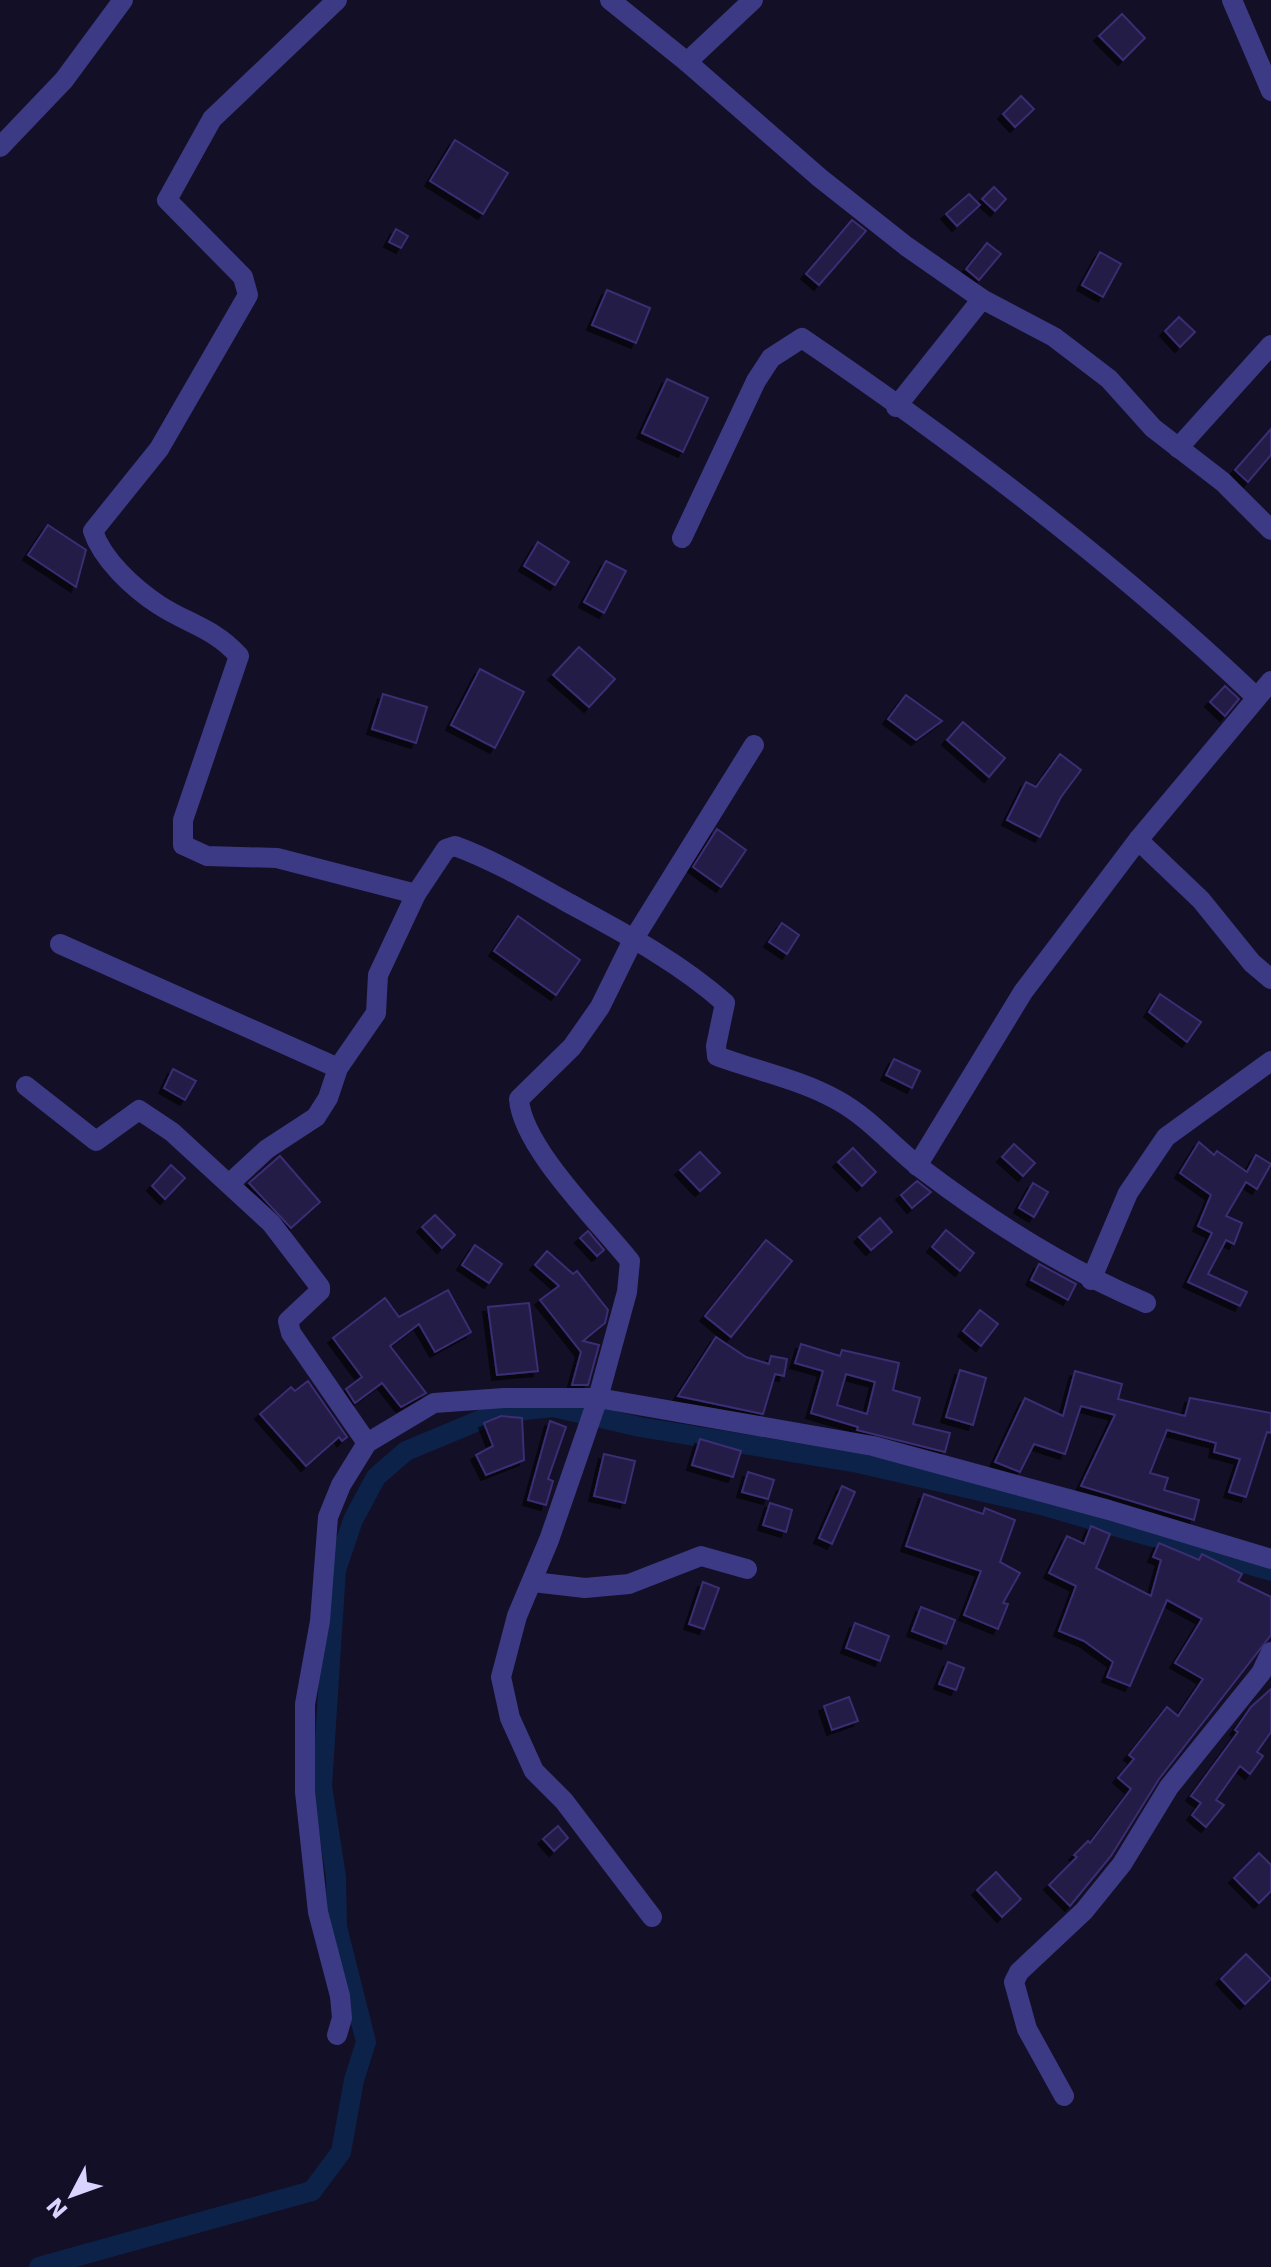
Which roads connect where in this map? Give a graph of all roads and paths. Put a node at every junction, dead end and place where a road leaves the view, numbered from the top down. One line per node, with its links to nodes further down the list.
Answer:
1 (123, 0): 8 (street)
2 (337, 0): 19 (street)
3 (610, 0): 6 (street)
4 (753, 0): 6 (street)
5 (1232, 0): 7 (street)
6 (687, 62): 9 (street)
7 (1271, 91)
8 (0, 147)
9 (982, 299): 11 (street); 12 (street)
10 (1271, 345): 12 (street)
11 (896, 407): 14 (street); 16 (street)
12 (1178, 448): 13 (street)
13 (1271, 530)
14 (682, 538)
15 (1271, 681): 16 (street)
16 (1255, 696): 18 (street)
17 (754, 745): 20 (street)
18 (1138, 840): 22 (street); 26 (street)
19 (416, 894): 20 (street); 24 (street)
20 (633, 940): 26 (street); 30 (street)
21 (60, 944): 24 (street)
22 (1271, 979)
23 (1271, 1061): 28 (street)
24 (338, 1068): 27 (street)
25 (26, 1086): 27 (street)
26 (917, 1166): 28 (street)
27 (229, 1184): 31 (street)
28 (1091, 1280): 29 (street)
29 (1146, 1303)
30 (596, 1402): 31 (street); 32 (street); 34 (street)
31 (367, 1443): 37 (street)
32 (1271, 1559)
33 (747, 1569): 34 (street)
34 (533, 1582): 36 (street)
35 (1271, 1652): 38 (street)
36 (652, 1917)
37 (337, 2035)
38 (1064, 2096)

